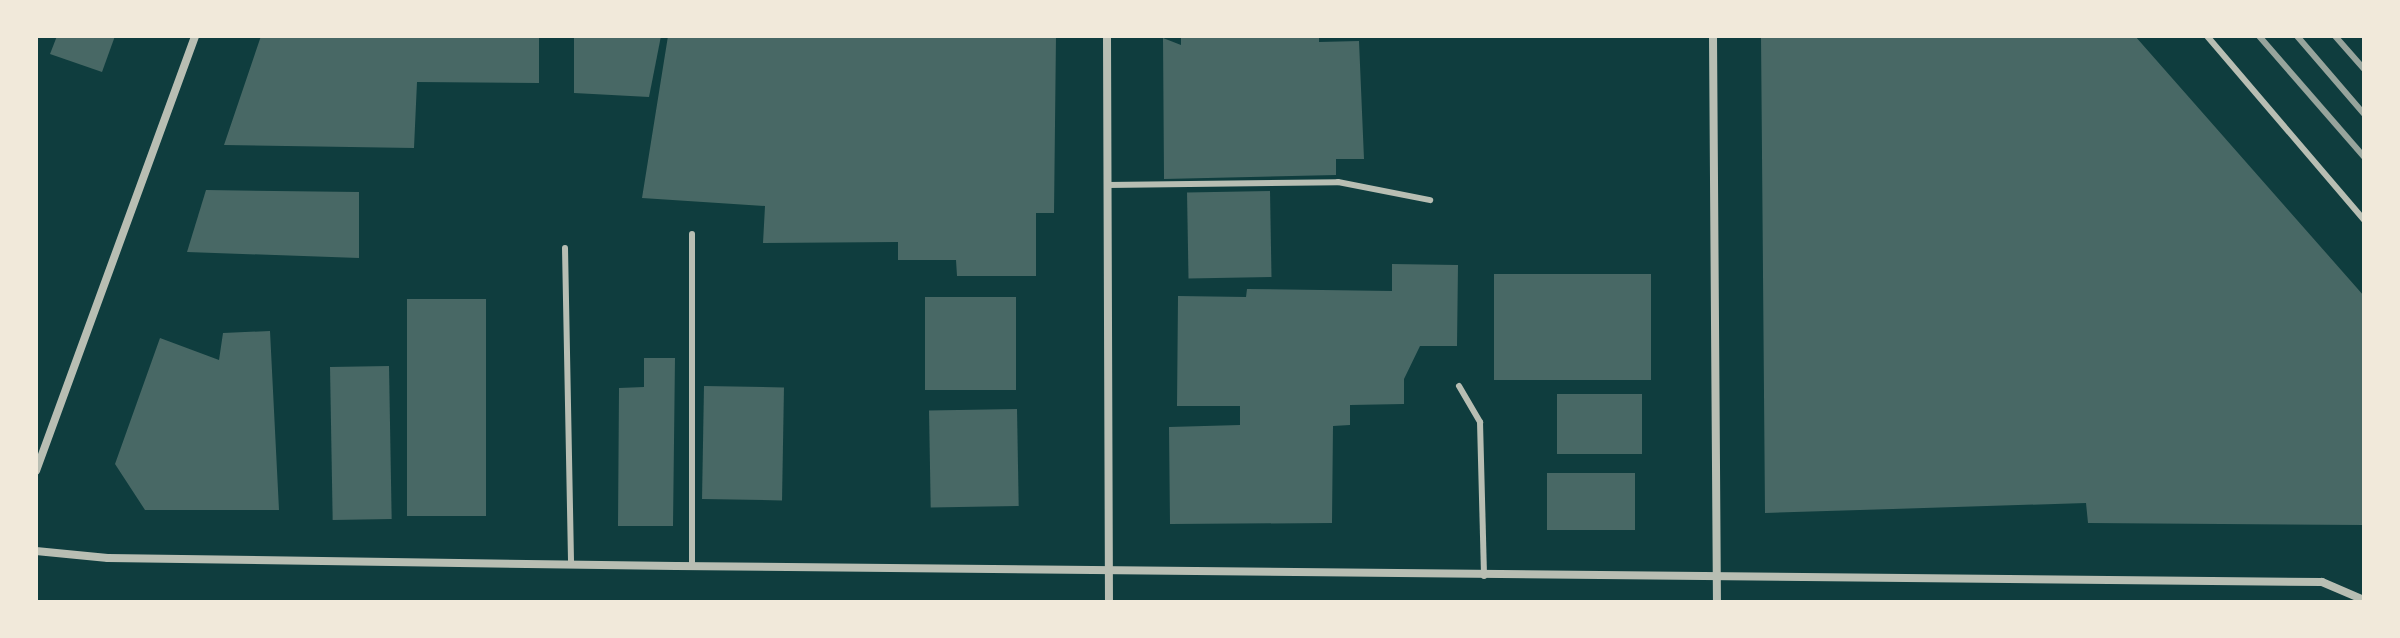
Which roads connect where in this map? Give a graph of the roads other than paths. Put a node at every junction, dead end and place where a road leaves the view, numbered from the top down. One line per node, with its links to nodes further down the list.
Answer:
1 (195, 36): 11 (street)
2 (1107, 36): 5 (street)
3 (1713, 36): 17 (street)
4 (2207, 36): 7 (lane)
5 (1107, 185): 6 (lane); 15 (street)
6 (1430, 200)
7 (2364, 220)
8 (692, 234): 14 (lane)
9 (565, 248): 13 (lane)
10 (1459, 386): 16 (lane)
11 (36, 471)
12 (36, 551): 13 (street)
13 (571, 564): 14 (street)
14 (692, 566): 15 (street)
15 (1108, 572): 16 (street); 19 (street)
16 (1484, 576): 17 (street)
17 (1716, 578): 18 (street); 20 (street)
18 (2364, 600)
19 (1109, 602)
20 (1717, 602)

